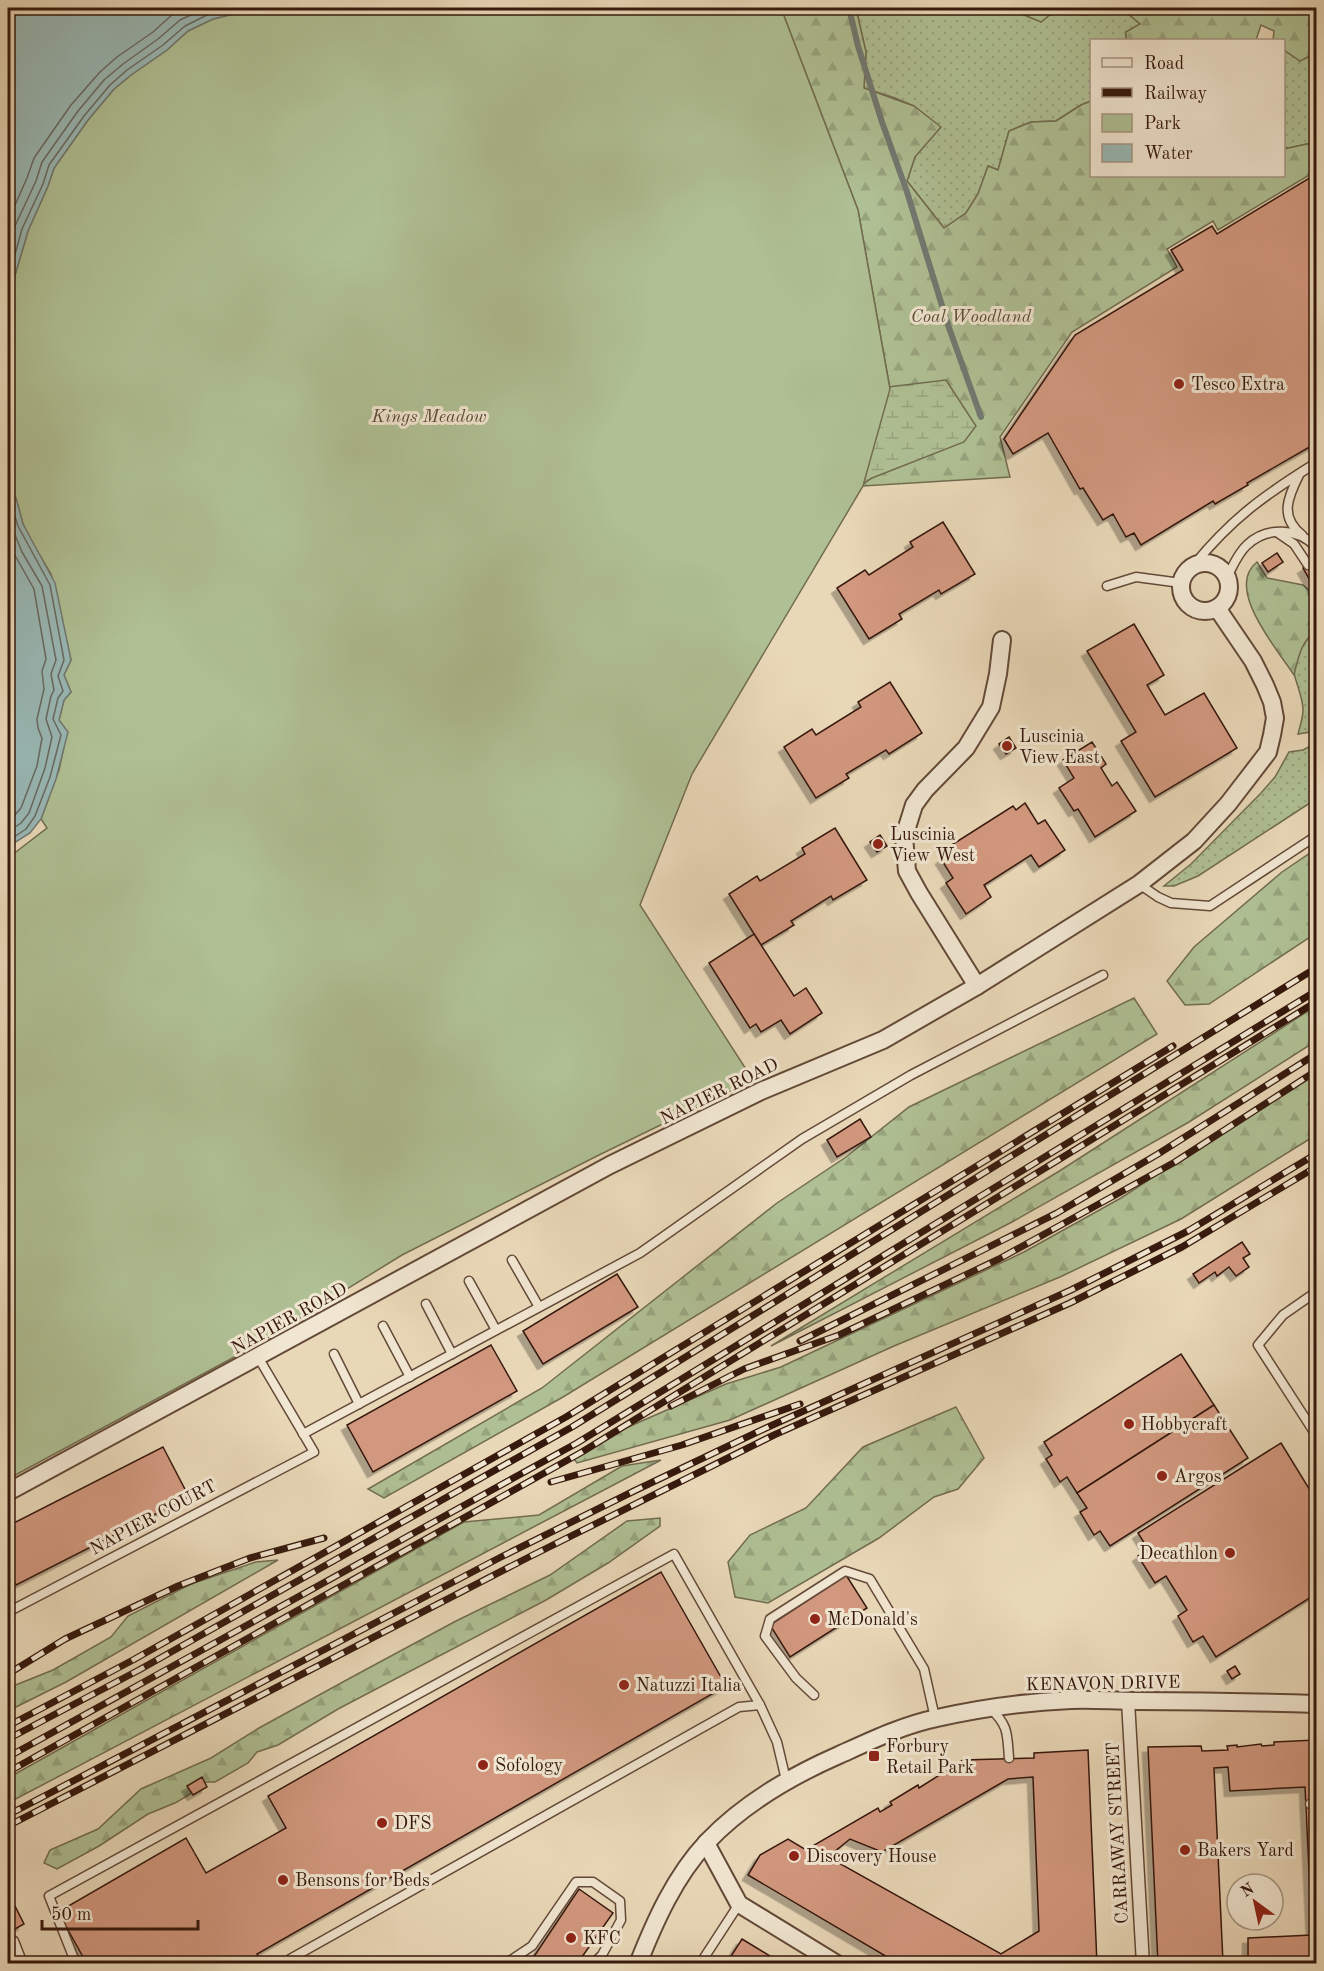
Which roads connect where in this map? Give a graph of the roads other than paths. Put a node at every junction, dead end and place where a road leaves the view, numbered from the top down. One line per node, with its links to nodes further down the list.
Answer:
1 (1317, 463): 2 (lane)
2 (1299, 474): 4 (lane); 6 (lane)
3 (1276, 531): 4 (lane); 7 (lane); 8 (lane)
4 (1305, 537): 5 (lane)
5 (1316, 545)
6 (1194, 565): 8 (street); 9 (street)
7 (1308, 565)
8 (1227, 577): 11 (street)
9 (1181, 583): 10 (lane); 11 (street)
10 (1107, 586)
11 (1217, 608): 14 (street, NAPIER ROAD)
12 (1002, 640): 16 (street)
13 (1317, 836): 14 (lane)
14 (1139, 884): 16 (street, NAPIER ROAD)
15 (1102, 975): 21 (lane)
16 (977, 986): 26 (street, NAPIER ROAD)
17 (512, 1260): 21 (lane)
18 (469, 1281): 23 (lane)
19 (1317, 1293): 30 (lane)
20 (426, 1304): 25 (lane)
21 (539, 1307): 23 (lane)
22 (383, 1326): 27 (lane)
23 (496, 1330): 25 (lane)
24 (334, 1354): 28 (lane)
25 (452, 1354): 27 (lane)
26 (258, 1357): 29 (lane); 31 (street, NAPIER ROAD)
27 (410, 1377): 28 (lane)
28 (359, 1404): 29 (lane)
29 (303, 1434): 32 (lane, NAPIER COURT)
30 (1317, 1435)
31 (8, 1492)
32 (8, 1612)
33 (814, 1695): 38 (lane)
34 (1128, 1701): 35 (street, KENAVON DRIVE); 37 (street, KENAVON DRIVE); 52 (street, CARRAWAY STREET)
35 (1317, 1704)
36 (760, 1706): 40 (lane); 45 (lane); 46 (lane)
37 (990, 1708): 38 (street, KENAVON DRIVE); 39 (lane)
38 (935, 1718): 40 (street, KENAVON DRIVE)
39 (1009, 1758)
40 (786, 1780): 41 (street, KENAVON DRIVE)
41 (706, 1843): 42 (street); 49 (street, KENAVON DRIVE)
42 (739, 1904): 50 (lane); 51 (street)
43 (8, 1945): 44 (lane)
44 (23, 1964)
45 (76, 1964)
46 (290, 1964)
47 (505, 1964): 48 (lane)
48 (593, 1964)
49 (639, 1964)
50 (700, 1964)
51 (837, 1964)
52 (1143, 1964)

